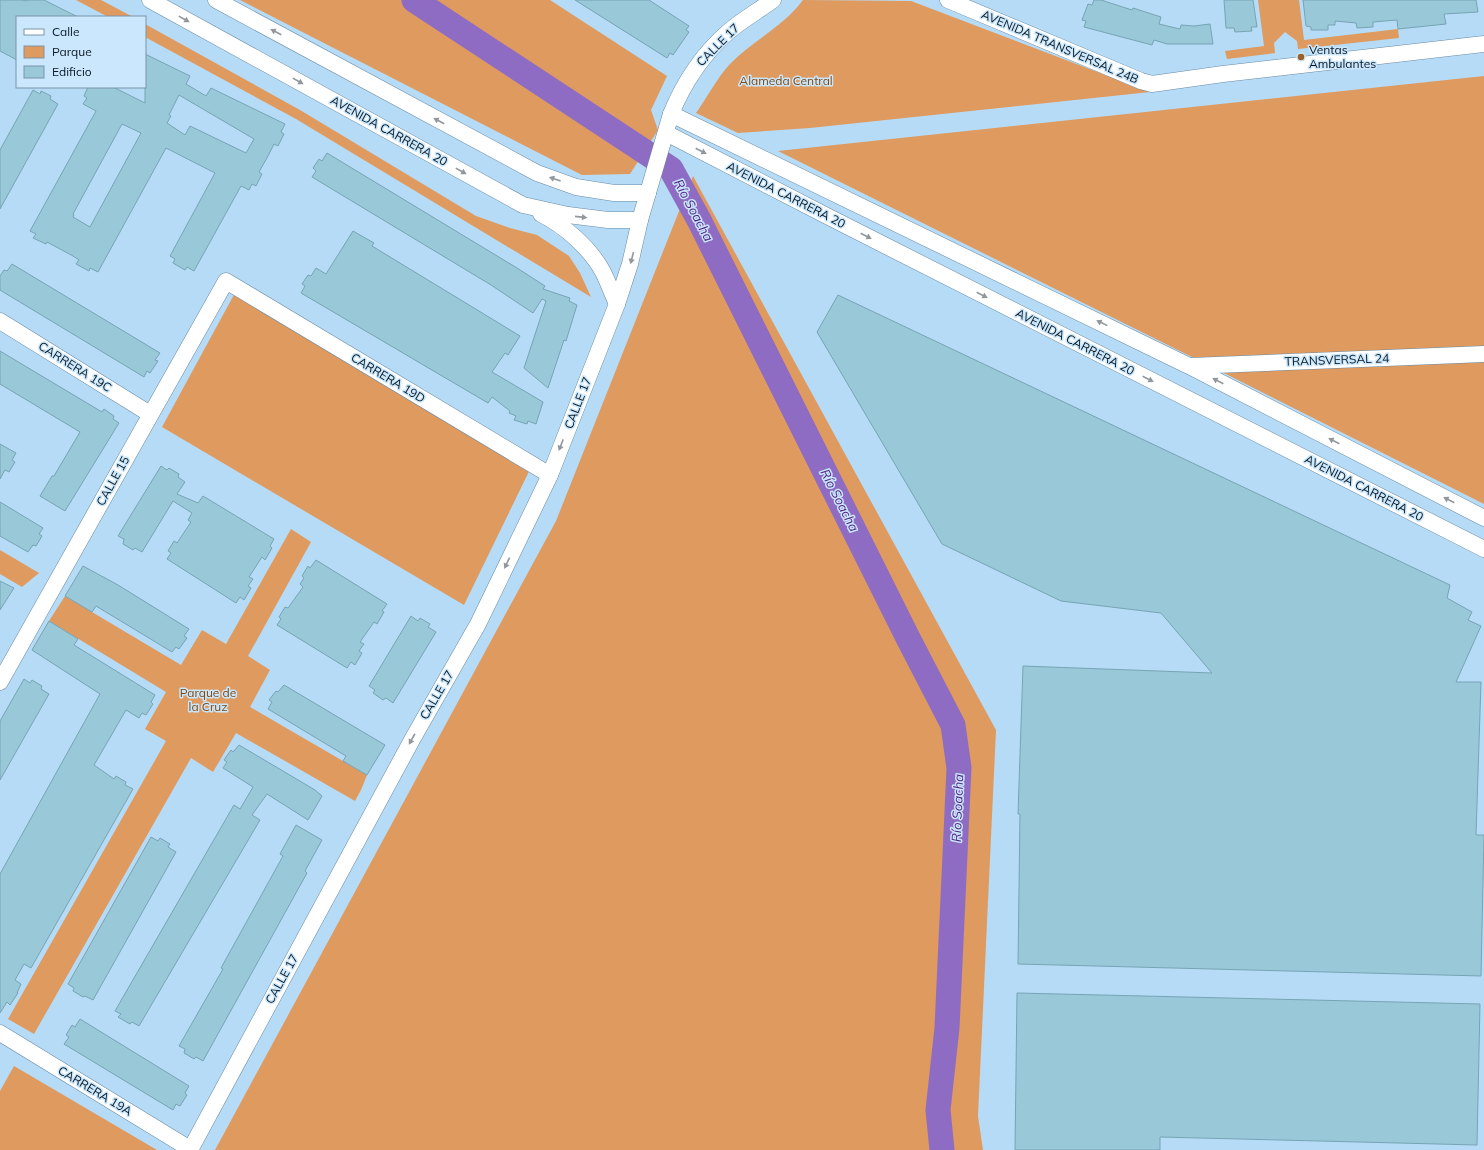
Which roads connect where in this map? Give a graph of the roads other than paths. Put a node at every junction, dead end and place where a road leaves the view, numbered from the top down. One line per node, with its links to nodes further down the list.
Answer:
1 (150, 0): 9 (street, AVENIDA CARRERA 20, one-way to 9)
2 (216, 0): 8 (street, one-way to 2)
3 (773, 0): 6 (street, CALLE 17)
4 (948, 0): 5 (street, AVENIDA TRANSVERSAL 24B)
5 (1484, 44)
6 (671, 114): 7 (street, CALLE 17); 15 (street, AVENIDA CARRERA 20, one-way to 6)
7 (664, 140): 8 (street, CALLE 17); 19 (street, AVENIDA CARRERA 20, one-way to 19)
8 (648, 193): 10 (street, CALLE 17)
9 (523, 205): 10 (street, AVENIDA CARRERA 20, one-way to 10); 12 (street)
10 (640, 220): 12 (street, CALLE 17, one-way to 12)
11 (226, 281): 16 (street, CALLE 15); 17 (street, CARRERA 19D)
12 (617, 304): 17 (street, CALLE 17, one-way to 17)
13 (0, 321): 16 (street, CARRERA 19C)
14 (1484, 354): 15 (street, TRANSVERSAL 24)
15 (1189, 366): 18 (street, AVENIDA CARRERA 20, one-way to 15)
16 (150, 414): 20 (street, CALLE 15)
17 (550, 475): 22 (street, CALLE 17, one-way to 22)
18 (1484, 518)
19 (1484, 549)
20 (0, 682)
21 (0, 1033): 22 (street, CARRERA 19A)
22 (190, 1149)

